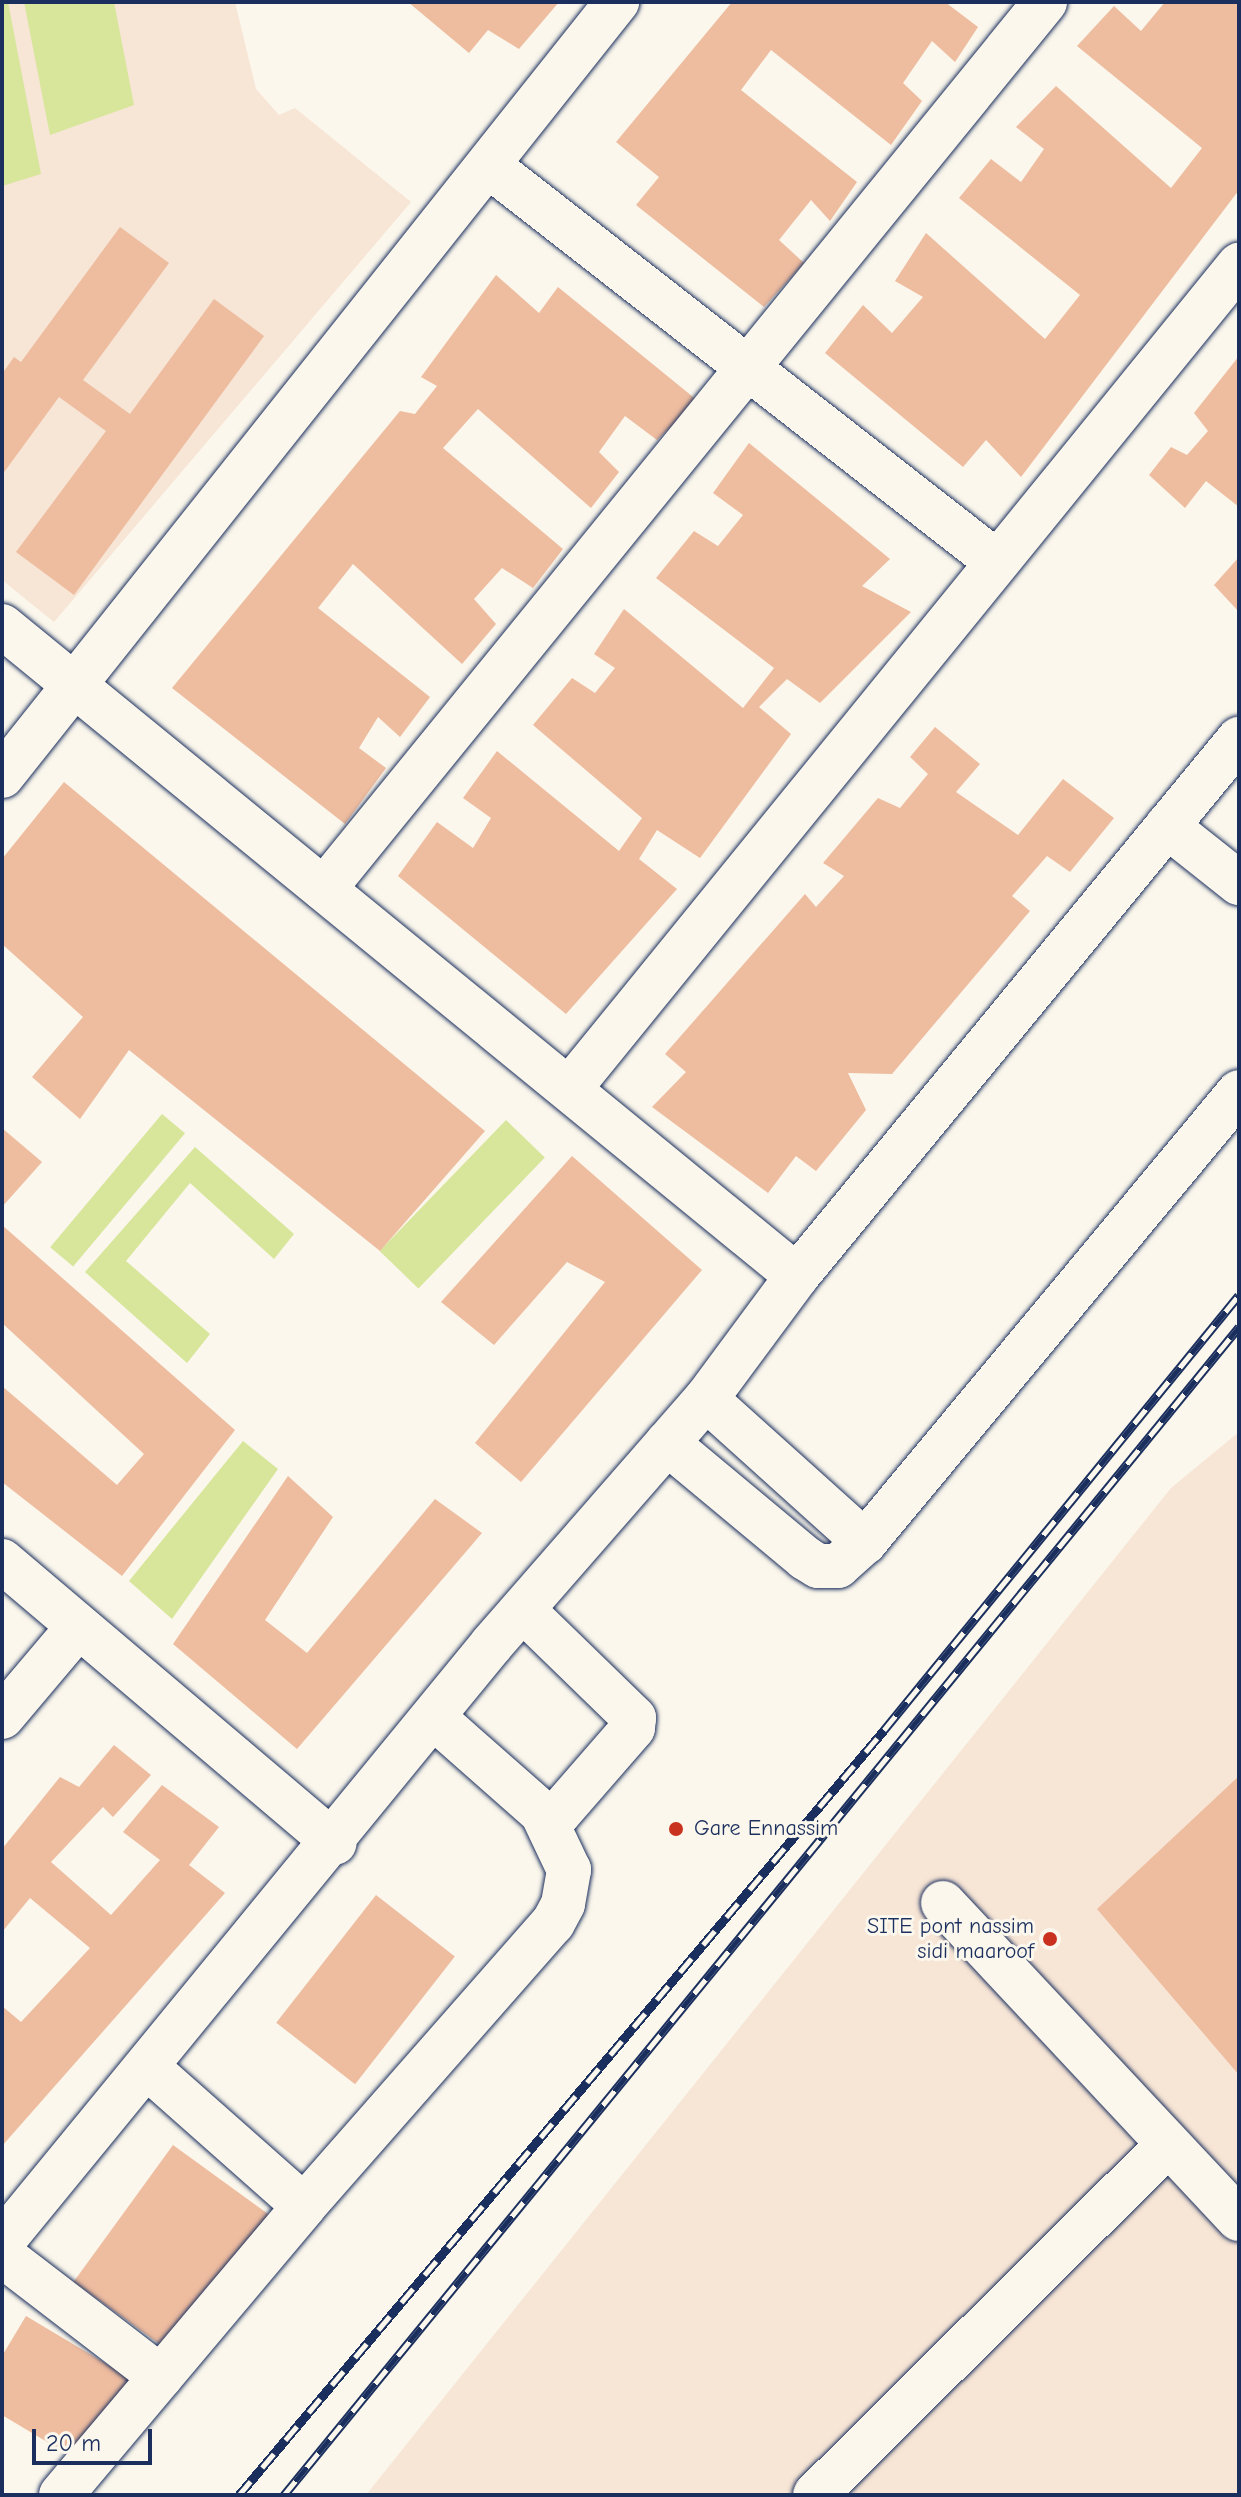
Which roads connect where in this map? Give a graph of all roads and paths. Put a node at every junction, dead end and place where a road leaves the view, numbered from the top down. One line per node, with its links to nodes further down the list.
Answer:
1 (617, 2): 3 (street)
2 (1045, 2): 5 (street)
3 (489, 166): 5 (street); 8 (street)
4 (1239, 265): 6 (street)
5 (748, 367): 6 (street); 13 (street)
6 (997, 562): 14 (street)
7 (2, 626): 8 (street)
8 (76, 688): 10 (street); 13 (street)
9 (1239, 739): 11 (street)
10 (2, 776)
11 (1167, 826): 12 (street); 16 (street)
12 (1239, 883)
13 (324, 889): 14 (street)
14 (570, 1088): 16 (street)
15 (1239, 1092): 19 (street)
16 (797, 1276): 17 (street)
17 (706, 1399): 18 (street); 19 (street)
18 (667, 1443): 19 (street); 21 (street)
19 (865, 1542)
20 (2, 1561): 22 (street)
21 (523, 1610): 24 (street); 25 (street)
22 (78, 1627): 23 (street); 26 (street)
23 (2, 1717)
24 (433, 1717): 25 (street); 26 (street)
25 (542, 1813): 30 (street)
26 (334, 1843): 28 (street)
27 (943, 1903): 29 (street)
28 (147, 2067): 30 (street); 32 (street)
29 (1166, 2147): 31 (street); 36 (street)
30 (304, 2206): 34 (street)
31 (1239, 2219)
32 (2, 2242)
33 (2, 2255): 34 (street)
34 (161, 2377): 35 (street)
35 (61, 2495)
36 (815, 2495)

